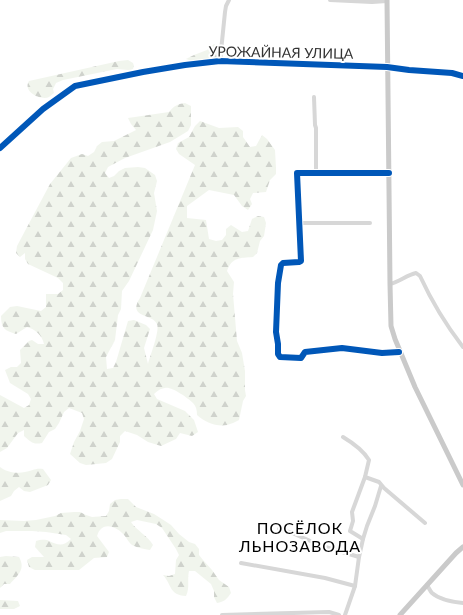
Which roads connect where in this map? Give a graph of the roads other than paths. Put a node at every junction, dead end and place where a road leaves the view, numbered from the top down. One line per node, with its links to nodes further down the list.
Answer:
1 (229, 0): 4 (street)
2 (330, 0): 3 (street)
3 (387, 1): 5 (main road)
4 (220, 61): 5 (street, УРОЖАЙНАЯ УЛИЦА); 8 (street, УРОЖАЙНАЯ УЛИЦА)
5 (388, 67): 6 (street, УРОЖАЙНАЯ УЛИЦА); 10 (main road)
6 (463, 76)
7 (314, 97): 9 (street)
8 (0, 148)
9 (316, 173): 10 (street); 12 (street)
10 (389, 173): 13 (main road)
11 (370, 222): 12 (street)
12 (299, 223): 15 (street)
13 (390, 284): 14 (street); 15 (main road)
14 (463, 347)
15 (399, 352): 18 (main road)
16 (343, 437): 17 (street)
17 (365, 476): 19 (street); 22 (street)
18 (463, 485)
19 (382, 487): 20 (street); 22 (street)
20 (425, 523)
21 (279, 529): 24 (street)
22 (363, 539): 24 (street)
23 (463, 547): 26 (main road)
24 (359, 557): 27 (street)
25 (241, 563): 27 (street)
26 (427, 585): 28 (street); 32 (main road)
27 (355, 586): 31 (street)
28 (463, 603)
29 (222, 615): 30 (street)
30 (340, 615)
31 (345, 615)
32 (400, 615)

